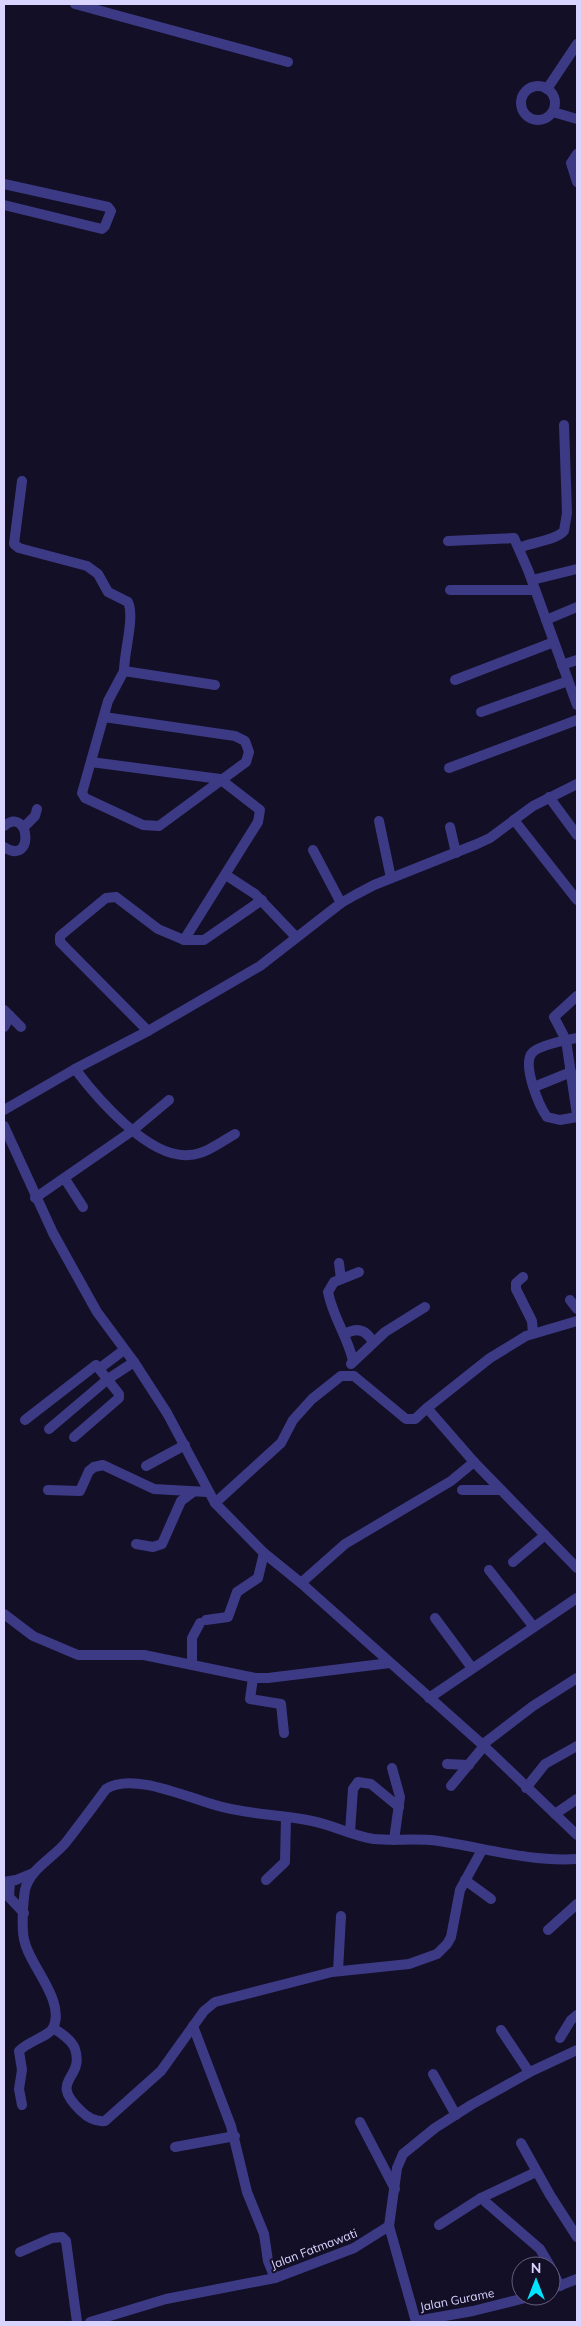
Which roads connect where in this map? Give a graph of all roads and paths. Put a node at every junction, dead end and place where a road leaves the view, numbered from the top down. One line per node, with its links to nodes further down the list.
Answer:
1 (75, 4): 3 (street)
2 (577, 44): 4 (street)
3 (288, 62)
4 (547, 89): 5 (street); 5 (street)
5 (553, 112): 6 (street)
6 (577, 119)
7 (577, 154): 8 (street)
8 (577, 182)
9 (4, 184): 10 (street)
10 (4, 205)
11 (564, 425): 14 (street)
12 (22, 481): 23 (street)
13 (448, 541): 14 (street)
14 (519, 548): 16 (street)
15 (577, 569): 16 (street)
16 (533, 585): 17 (street); 19 (street)
17 (450, 590)
18 (577, 607): 19 (street)
19 (546, 620): 20 (street)
20 (554, 642): 22 (street); 24 (street)
21 (577, 660): 22 (street)
22 (562, 665): 25 (street)
23 (124, 670): 26 (street); 29 (street)
24 (455, 680)
25 (568, 681): 27 (street); 28 (street)
26 (215, 685)
27 (577, 701)
28 (481, 712)
29 (104, 717): 31 (street); 33 (street)
30 (577, 720): 32 (street)
31 (91, 762): 33 (street); 33 (street)
32 (449, 768)
33 (220, 779): 46 (street)
34 (577, 784): 35 (street)
35 (549, 797): 37 (street); 42 (street)
36 (37, 809): 40 (street)
37 (514, 820): 45 (street); 49 (street)
38 (379, 821): 47 (street)
39 (5, 824): 40 (street)
40 (24, 827): 43 (street)
41 (450, 827): 45 (street)
42 (577, 835)
43 (4, 847)
44 (313, 850): 50 (street)
45 (456, 853): 47 (street)
46 (226, 875): 48 (street); 52 (street)
47 (391, 878): 50 (street)
48 (262, 900): 51 (street); 52 (street)
49 (577, 900)
50 (341, 903): 51 (street)
51 (296, 937): 57 (street)
52 (184, 940): 57 (street)
53 (577, 996): 59 (street)
54 (7, 1013): 55 (street); 56 (street)
55 (4, 1027)
56 (20, 1027)
57 (148, 1031): 60 (street)
58 (577, 1038): 59 (street)
59 (566, 1040): 61 (street); 62 (street)
60 (75, 1069): 64 (street); 67 (street)
61 (571, 1072): 62 (street); 65 (street)
62 (534, 1087): 65 (street)
63 (169, 1100): 67 (street)
64 (4, 1110)
65 (577, 1116)
66 (4, 1126): 70 (street)
67 (132, 1131): 68 (street); 69 (street)
68 (235, 1134)
69 (65, 1179): 70 (street); 71 (street)
70 (36, 1198): 83 (street)
71 (83, 1207)
72 (339, 1263): 75 (street)
73 (359, 1272): 75 (street)
74 (524, 1277): 80 (street)
75 (341, 1279): 81 (street)
76 (570, 1300): 78 (street)
77 (425, 1307): 82 (street)
78 (577, 1309)
79 (577, 1322): 80 (street)
80 (534, 1332): 89 (street)
81 (345, 1334): 82 (street); 84 (street)
82 (373, 1342): 84 (street)
83 (124, 1350): 85 (street); 86 (street)
84 (354, 1361): 87 (street)
85 (134, 1362): 88 (street); 93 (street)
86 (100, 1368): 88 (street); 90 (street)
87 (341, 1376): 89 (street); 101 (street)
88 (108, 1379): 91 (street); 92 (street)
89 (427, 1408): 94 (street)
90 (25, 1420)
91 (49, 1429)
92 (74, 1437)
93 (185, 1445): 95 (street); 100 (street)
94 (474, 1462): 98 (street); 108 (street)
95 (146, 1466)
96 (48, 1490): 99 (street)
97 (462, 1490): 98 (street)
98 (501, 1490): 102 (street)
99 (192, 1492): 100 (street); 103 (street)
100 (208, 1492): 101 (street)
101 (216, 1503): 104 (street)
102 (545, 1535): 105 (street); 106 (street)
103 (136, 1544)
104 (264, 1553): 108 (street); 114 (street)
105 (513, 1562)
106 (577, 1568)
107 (489, 1570): 112 (street)
108 (301, 1583): 113 (street)
109 (577, 1598): 112 (street)
110 (4, 1614): 114 (street)
111 (435, 1618): 115 (street)
112 (533, 1626): 115 (street)
113 (390, 1663): 116 (street); 118 (street)
114 (192, 1664): 116 (street)
115 (472, 1668): 118 (street)
116 (253, 1678): 119 (street)
117 (577, 1678): 120 (street)
118 (429, 1698): 120 (street)
119 (284, 1734)
120 (483, 1746): 123 (street); 126 (street)
121 (577, 1746): 126 (street)
122 (447, 1764): 123 (street)
123 (469, 1765): 125 (street)
124 (392, 1768): 128 (street)
125 (451, 1786)
126 (526, 1788): 129 (street)
127 (577, 1799): 129 (street)
128 (399, 1808): 131 (street); 133 (street)
129 (555, 1814): 132 (street)
130 (286, 1818): 131 (street); 136 (street); 137 (street)
131 (350, 1832): 133 (street)
132 (577, 1835)
133 (394, 1840): 134 (street)
134 (482, 1850): 135 (street); 138 (street)
135 (577, 1859)
136 (33, 1872): 139 (street); 142 (street)
137 (266, 1880)
138 (465, 1880): 140 (street); 145 (street)
139 (7, 1882): 142 (street)
140 (491, 1899)
141 (577, 1904): 144 (street)
142 (24, 1913): 148 (street)
143 (341, 1916): 145 (street)
144 (548, 1930)
145 (338, 1971): 147 (street)
146 (577, 2015): 150 (street)
147 (193, 2026): 148 (street); 157 (street)
148 (53, 2028): 154 (street)
149 (501, 2030): 152 (street)
150 (560, 2038)
151 (577, 2050): 152 (street)
152 (529, 2072): 155 (street)
153 (433, 2074): 155 (street)
154 (22, 2105)
155 (456, 2115): 161 (street)
156 (360, 2122): 161 (street)
157 (235, 2136): 159 (street); 168 (street)
158 (521, 2143): 160 (street)
159 (175, 2147)
160 (536, 2172): 162 (street); 165 (street)
161 (395, 2190): 164 (street)
162 (481, 2198): 163 (street); 167 (street)
163 (439, 2225)
164 (390, 2226): 168 (street, Jalan Fatmawati); 175 (street)
165 (577, 2237)
166 (20, 2252): 173 (street)
167 (544, 2256)
168 (275, 2278): 174 (street, Jalan Fatmawati)
169 (577, 2279): 170 (street)
170 (561, 2286)
171 (511, 2302): 172 (street, Jalan Gurame)
172 (473, 2312): 175 (street, Jalan Gurame); 176 (street)
173 (77, 2322)
174 (90, 2322)
175 (416, 2322)
176 (476, 2322)

